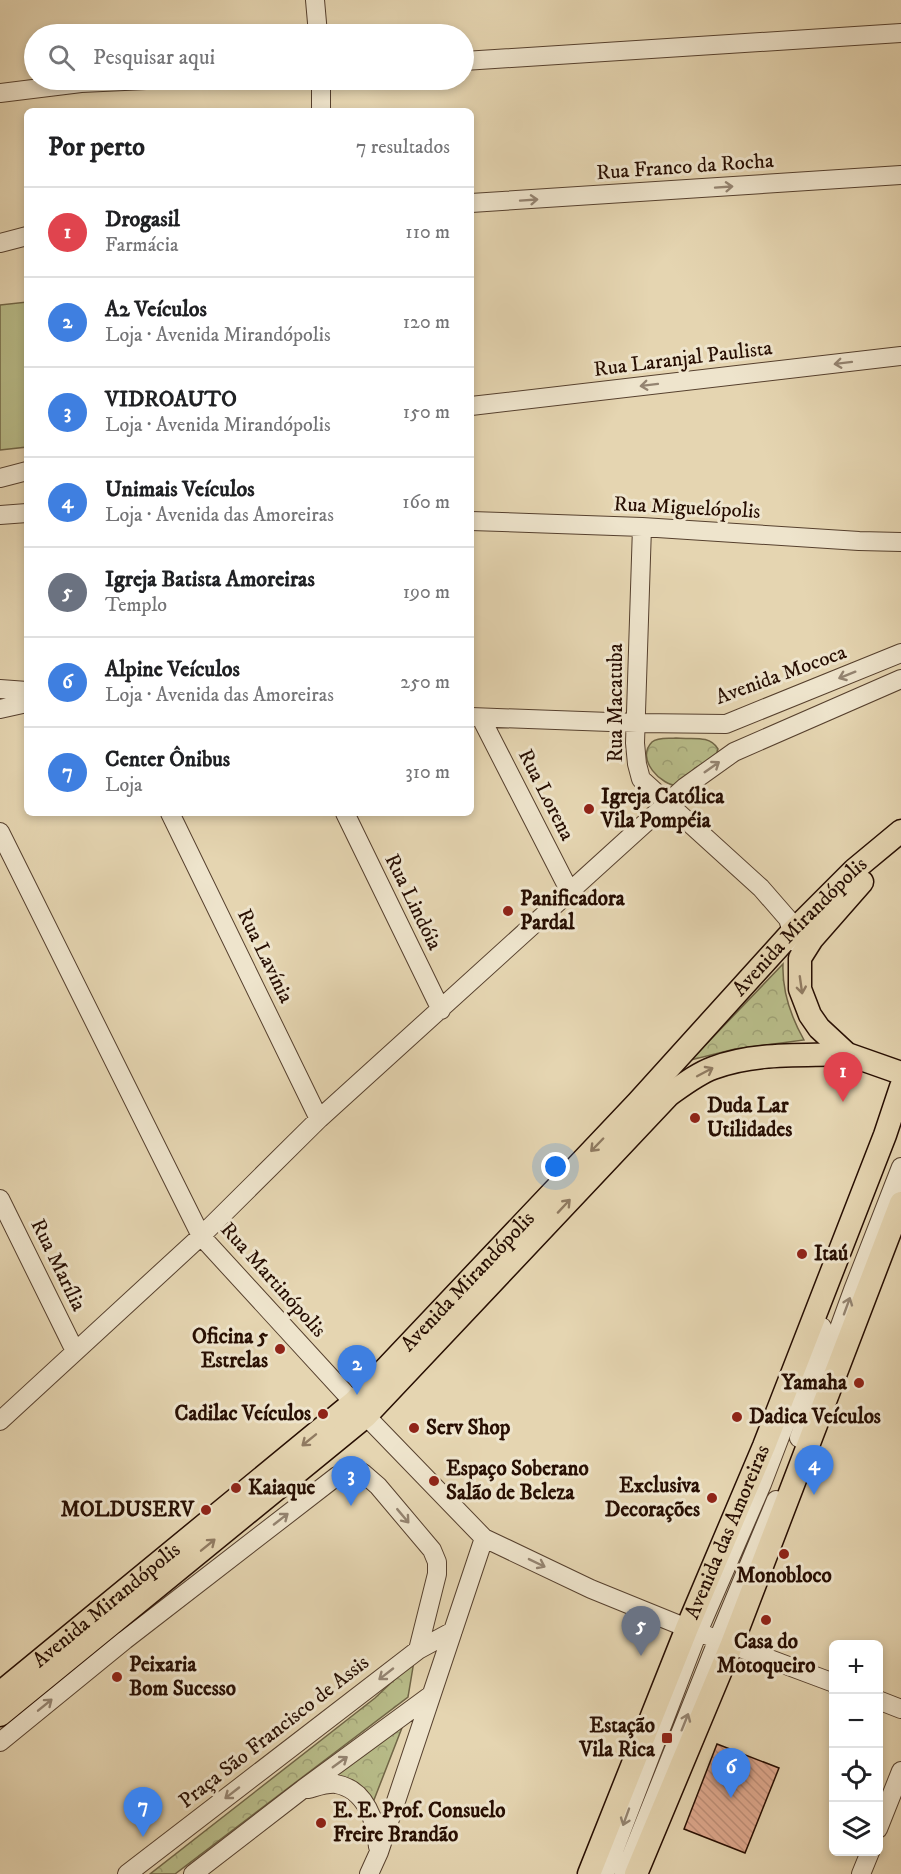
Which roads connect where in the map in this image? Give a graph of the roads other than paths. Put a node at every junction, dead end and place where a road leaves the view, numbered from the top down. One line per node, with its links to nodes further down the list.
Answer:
1 (315, 0): 2 (street)
2 (317, 24)
3 (901, 33): 4 (street)
4 (474, 60)
5 (24, 90): 7 (street)
6 (321, 90): 8 (street)
7 (0, 93)
8 (321, 108)
9 (901, 175): 10 (street, Rua Franco da Rocha, one-way to 9)
10 (474, 203)
11 (24, 237): 12 (street)
12 (0, 243)
13 (901, 356): 14 (street, Rua Laranjal Paulista, one-way to 14)
14 (474, 406)
15 (24, 472): 16 (street)
16 (0, 478)
17 (24, 513): 18 (street)
18 (0, 514)
19 (474, 521): 20 (street, Rua Miguelópolis)
20 (642, 527): 21 (street, Rua Miguelópolis); 29 (street, Rua Macatuba)
21 (901, 542)
22 (901, 653): 30 (street, Avenida Mococa, one-way to 30)
23 (901, 679): 31 (street)
24 (0, 689): 25 (street)
25 (24, 691)
26 (24, 704): 27 (street)
27 (0, 709)
28 (476, 717): 29 (street, Avenida Mococa); 38 (street, Rua Lorena)
29 (637, 723): 30 (street, Avenida Mococa); 32 (street, Rua Macatuba)
30 (726, 724): 31 (street)
31 (734, 752): 32 (street, one-way to 31)
32 (666, 803): 38 (street); 39 (street, Rua Macatuba)
33 (171, 816): 46 (street, Rua Lavínia)
34 (346, 816): 41 (street, Rua Lindóia)
35 (901, 831): 39 (main road, Avenida Mirandópolis)
36 (0, 832): 50 (street, Rua Martinópolis)
37 (901, 838): 40 (main road)
38 (570, 892): 41 (street)
39 (792, 932): 40 (street, Rua Macatuba); 52 (main road, Avenida Mirandópolis, one-way to 52)
40 (800, 958): 42 (main road, one-way to 42)
41 (441, 1010): 46 (street)
42 (847, 1054): 43 (main road); 52 (main road, Avenida Mirandópolis, one-way to 42)
43 (901, 1073)
44 (901, 1088): 55 (main road, Avenida das Amoreiras)
45 (901, 1118): 55 (street)
46 (319, 1119): 50 (street)
47 (901, 1167): 57 (street, one-way to 47)
48 (0, 1199): 51 (street, Rua Marília)
49 (901, 1203): 57 (main road, Avenida das Amoreiras)
50 (201, 1236): 51 (street); 52 (street, Rua Martinópolis)
51 (75, 1351): 53 (street)
52 (360, 1409): 54 (street, Rua Martinópolis); 60 (main road, Avenida Mirandópolis, one-way to 60); 64 (main road, Avenida Mirandópolis, one-way to 52)
53 (0, 1421)
54 (484, 1538): 55 (street, Rua Martinópolis, one-way to 55); 56 (street)
55 (692, 1630): 57 (street, Rua Martinópolis); 74 (main road, Avenida das Amoreiras); 75 (street, one-way to 75)
56 (453, 1631): 58 (street, Praça São Francisco de Assis); 61 (street)
57 (725, 1642): 59 (street, Rua Martinópolis); 76 (street, one-way to 57); 77 (main road, Avenida das Amoreiras)
58 (418, 1650): 65 (street, Avenida Mirandópolis, one-way to 58); 71 (street, Praça São Francisco de Assis, one-way to 71)
59 (829, 1681)
60 (0, 1693)
61 (431, 1695): 67 (street, one-way to 61); 69 (street)
62 (883, 1702): 63 (street)
63 (901, 1709)
64 (0, 1715)
65 (0, 1742)
66 (901, 1771): 68 (street)
67 (303, 1789): 69 (street); 72 (street)
68 (883, 1818)
69 (379, 1852): 73 (street)
70 (868, 1856): 78 (street)
71 (127, 1874)
72 (193, 1874)
73 (369, 1874)
74 (589, 1874)
75 (605, 1874)
76 (624, 1874)
77 (636, 1874)
78 (861, 1874)

